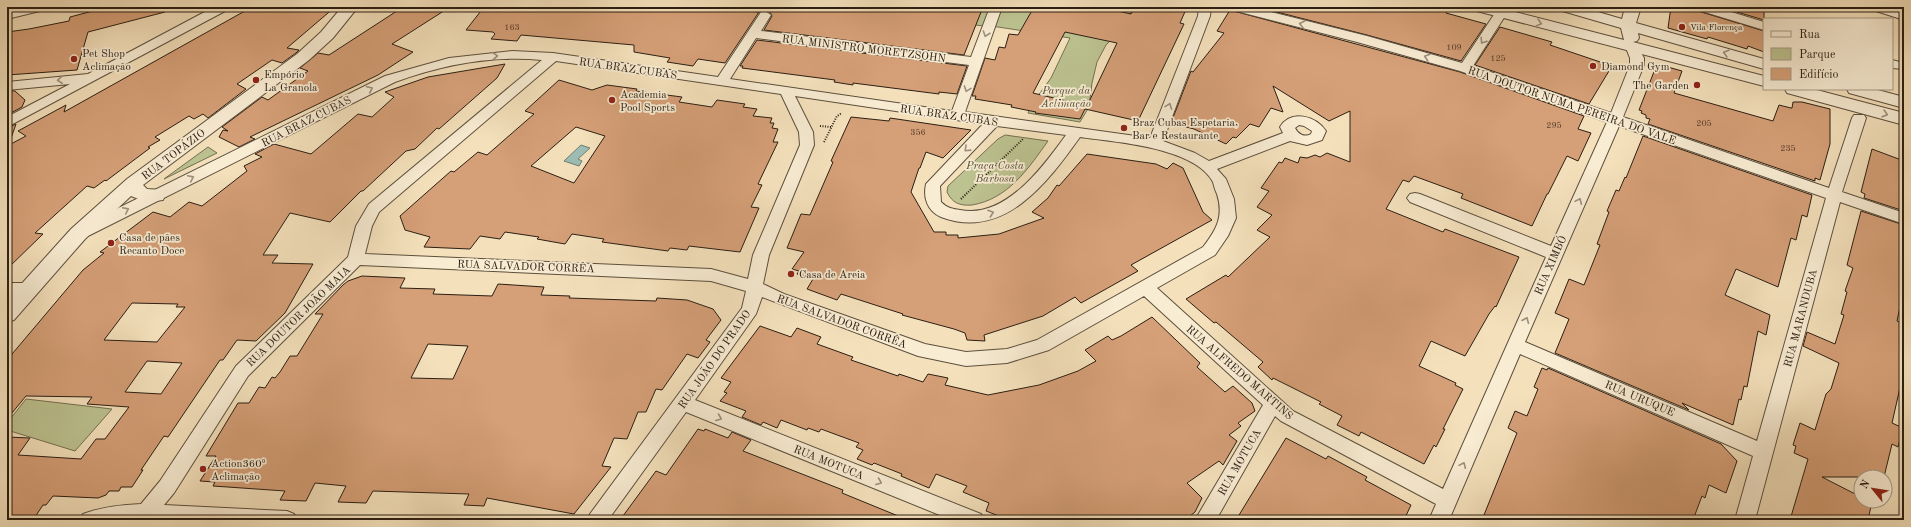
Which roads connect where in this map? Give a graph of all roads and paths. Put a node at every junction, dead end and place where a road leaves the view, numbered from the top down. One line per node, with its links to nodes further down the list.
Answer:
1 (39, 7): 13 (street)
2 (223, 7): 24 (street)
3 (350, 7): 49 (street, RUA TOPÁZIO)
4 (996, 7): 21 (street, one-way to 21)
5 (1205, 7): 47 (street, one-way to 5)
6 (1236, 7): 23 (street, RUA DOUTOR NUMA PEREIRA DO VALE, one-way to 6)
7 (1478, 7): 12 (street)
8 (1564, 7): 16 (street)
9 (1633, 7): 16 (street, RUA XIMBÓ)
10 (1702, 7): 17 (street)
11 (1877, 7): 15 (street)
12 (1501, 13): 19 (street, one-way to 19); 23 (street, one-way to 23)
13 (7, 14)
14 (765, 15): 18 (street)
15 (1904, 16)
16 (1628, 25): 19 (street, RUA XIMBÓ); 22 (street, one-way to 16)
17 (1763, 26)
18 (752, 34): 21 (street, RUA MINISTRO MORETZSOHN); 26 (street)
19 (1632, 48): 25 (street); 38 (street, RUA XIMBÓ)
20 (552, 57): 26 (street, RUA BRAZ CUBAS); 50 (street, RUA BRAZ CUBAS, one-way to 20); 57 (street, RUA DOUTOR JOÃO MAIA)
21 (976, 62): 34 (street, one-way to 34)
22 (1763, 64)
23 (1465, 68): 38 (street, RUA DOUTOR NUMA PEREIRA DO VALE)
24 (92, 77): 27 (street, one-way to 27); 32 (street)
25 (1763, 81)
26 (721, 82): 31 (street, RUA BRAZ CUBAS)
27 (28, 84): 28 (street); 32 (street)
28 (7, 86)
29 (1797, 90): 36 (street, one-way to 36)
30 (1858, 90): 33 (street)
31 (786, 91): 34 (street, RUA BRAZ CUBAS); 58 (street, RUA JOÃO DO PRADO)
32 (51, 100): 40 (street)
33 (1904, 103)
34 (957, 116): 39 (street, RUA BRAZ CUBAS)
35 (1859, 118): 51 (street, RUA MARANDUBA)
36 (1904, 119)
37 (835, 120): 42 (path)
38 (1615, 120): 51 (street, RUA DOUTOR NUMA PEREIRA DO VALE); 56 (street, RUA XIMBÓ, one-way to 38)
39 (994, 121): 43 (street, RUA BRAZ CUBAS); 43 (street, one-way to 43)
40 (7, 123)
41 (818, 126): 42 (path)
42 (831, 127): 46 (path)
43 (1076, 132): 47 (street, RUA BRAZ CUBAS)
44 (1291, 135): 48 (street)
45 (1027, 136): 53 (path)
46 (824, 142)
47 (1155, 143): 48 (street, RUA BRAZ CUBAS)
48 (1207, 167): 59 (street, RUA SALVADOR CORRÊA)
49 (134, 183): 50 (street); 55 (street, RUA TOPÁZIO)
50 (156, 195): 55 (street, RUA BRAZ CUBAS, one-way to 50)
51 (1834, 195): 54 (street, RUA DOUTOR NUMA PEREIRA DO VALE); 66 (street, RUA MARANDUBA)
52 (1416, 198): 56 (street)
53 (956, 204)
54 (1904, 219)
55 (78, 234): 61 (street, RUA TOPÁZIO)
56 (1555, 254): 63 (street, RUA XIMBÓ, one-way to 56)
57 (356, 259): 58 (street, RUA SALVADOR CORRÊA); 68 (street, RUA DOUTOR JOÃO MAIA)
58 (755, 286): 59 (street, RUA SALVADOR CORRÊA); 64 (street, RUA JOÃO DO PRADO)
59 (1146, 288): 65 (street, RUA ALFREDO MARTINS)
60 (7, 289): 61 (street)
61 (29, 289): 62 (street, RUA TOPÁZIO)
62 (7, 314)
63 (1516, 345): 66 (street, RUA URUQUE); 67 (street, RUA XIMBÓ, one-way to 63)
64 (683, 404): 71 (street, RUA JOÃO DO PRADO); 72 (street, RUA MOTUCA, one-way to 72)
65 (1273, 404): 67 (street, RUA ALFREDO MARTINS); 73 (street, RUA MOTUCA)
66 (1763, 452): 75 (street, RUA MARANDUBA)
67 (1448, 501): 74 (street, RUA XIMBÓ)
68 (143, 517): 69 (street); 70 (street)
69 (90, 520)
70 (287, 520)
71 (597, 520)
72 (974, 520)
73 (1205, 520)
74 (1440, 520)
75 (1744, 520)

